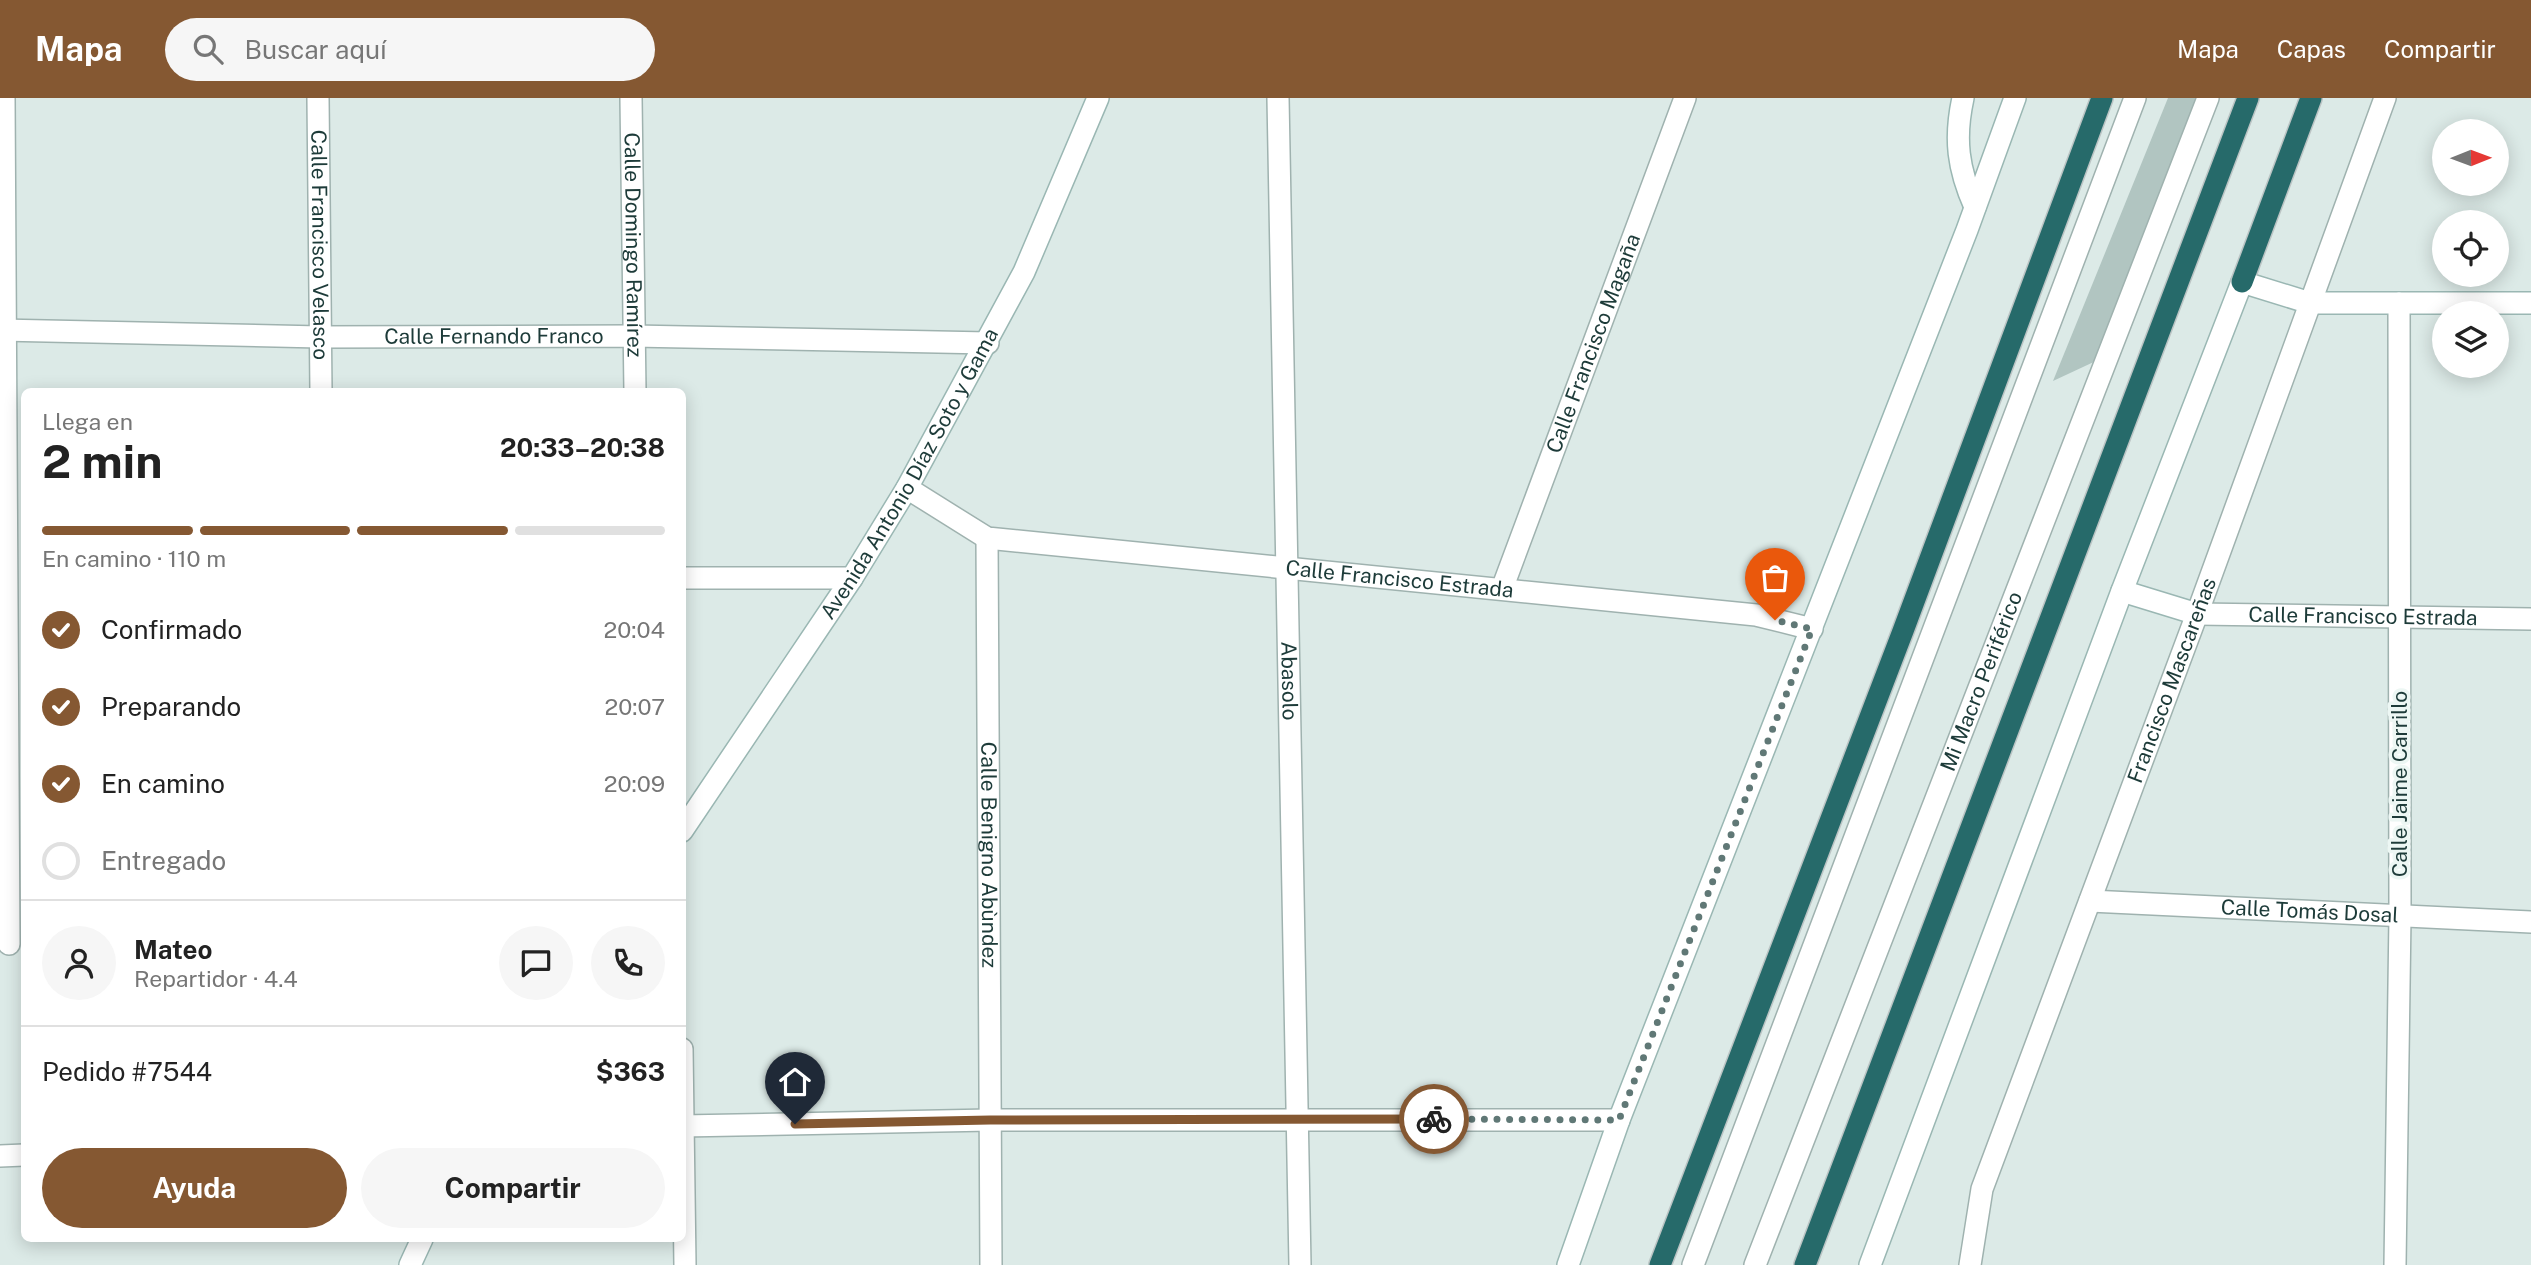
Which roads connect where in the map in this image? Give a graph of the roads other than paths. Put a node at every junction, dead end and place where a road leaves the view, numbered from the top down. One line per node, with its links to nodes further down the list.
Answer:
1 (4, 98): 20 (street)
2 (318, 98): 22 (street, Calle Francisco Velasco)
3 (631, 98): 21 (street, Calle Domingo Ramírez)
4 (1098, 98): 23 (street, Avenida Antonio Díaz Soto y Gama)
5 (1278, 98): 28 (street, Abasolo)
6 (1685, 98): 32 (street, Calle Francisco Magaña)
7 (1963, 98): 15 (street)
8 (2015, 98): 15 (street)
9 (2102, 98): 56 (highway)
10 (2135, 98): 57 (street)
11 (2208, 98): 58 (street, Mi Macro Periférico)
12 (2248, 98): 59 (highway)
13 (2311, 98): 16 (highway)
14 (2385, 98): 17 (street, Francisco Mascareñas)
15 (1975, 207): 37 (street)
16 (2242, 282): 17 (street); 33 (street)
17 (2310, 303): 18 (street); 34 (street, Francisco Mascareñas)
18 (2399, 303): 19 (street); 35 (street, Calle Jaime Carrillo)
19 (2531, 303)
20 (3, 331): 22 (street, Calle Fernando Franco); 29 (street)
21 (634, 336): 22 (street, Calle Fernando Franco); 23 (street, Calle Fernando Franco); 25 (street, Calle Domingo Ramírez)
22 (320, 337): 24 (street, Calle Francisco Velasco)
23 (988, 343): 26 (street, Avenida Antonio Díaz Soto y Gama)
24 (321, 388)
25 (635, 388)
26 (907, 488): 27 (street); 31 (street, Avenida Antonio Díaz Soto y Gama)
27 (987, 538): 28 (street, Calle Francisco Estrada); 44 (street, Calle Benigno Abùndez)
28 (1287, 568): 32 (street, Calle Francisco Estrada); 43 (street, Abasolo)
29 (10, 575): 42 (street)
30 (686, 578): 31 (street)
31 (852, 578): 38 (street, Avenida Antonio Díaz Soto y Gama)
32 (1502, 589): 37 (street, Calle Francisco Estrada)
33 (2122, 592): 34 (street, Calle Francisco Estrada); 60 (street)
34 (2197, 614): 35 (street, Calle Francisco Estrada); 39 (street, Francisco Mascareñas)
35 (2399, 617): 36 (street, Calle Francisco Estrada); 40 (street, Calle Jaime Carrillo)
36 (2531, 619)
37 (1812, 629): 45 (street)
38 (686, 825)
39 (2090, 901): 40 (street, Calle Tomás Dosal); 61 (street, Francisco Mascareñas)
40 (2400, 916): 41 (street, Calle Tomás Dosal); 62 (street, Calle Jaime Carrillo)
41 (2531, 922)
42 (11, 944)
43 (1298, 1119): 44 (street); 45 (street); 54 (street, Abasolo)
44 (990, 1120): 46 (street); 53 (street, Calle Benigno Abùndez)
45 (1619, 1120): 55 (street)
46 (686, 1126)
47 (21, 1155): 48 (street)
48 (0, 1156)
49 (421, 1242): 51 (street)
50 (685, 1242): 52 (street)
51 (410, 1265)
52 (685, 1265)
53 (991, 1265)
54 (1300, 1265)
55 (1567, 1265)
56 (1660, 1265)
57 (1693, 1265)
58 (1755, 1265)
59 (1805, 1265)
60 (1870, 1265)
61 (1970, 1265)
62 (2395, 1265)

